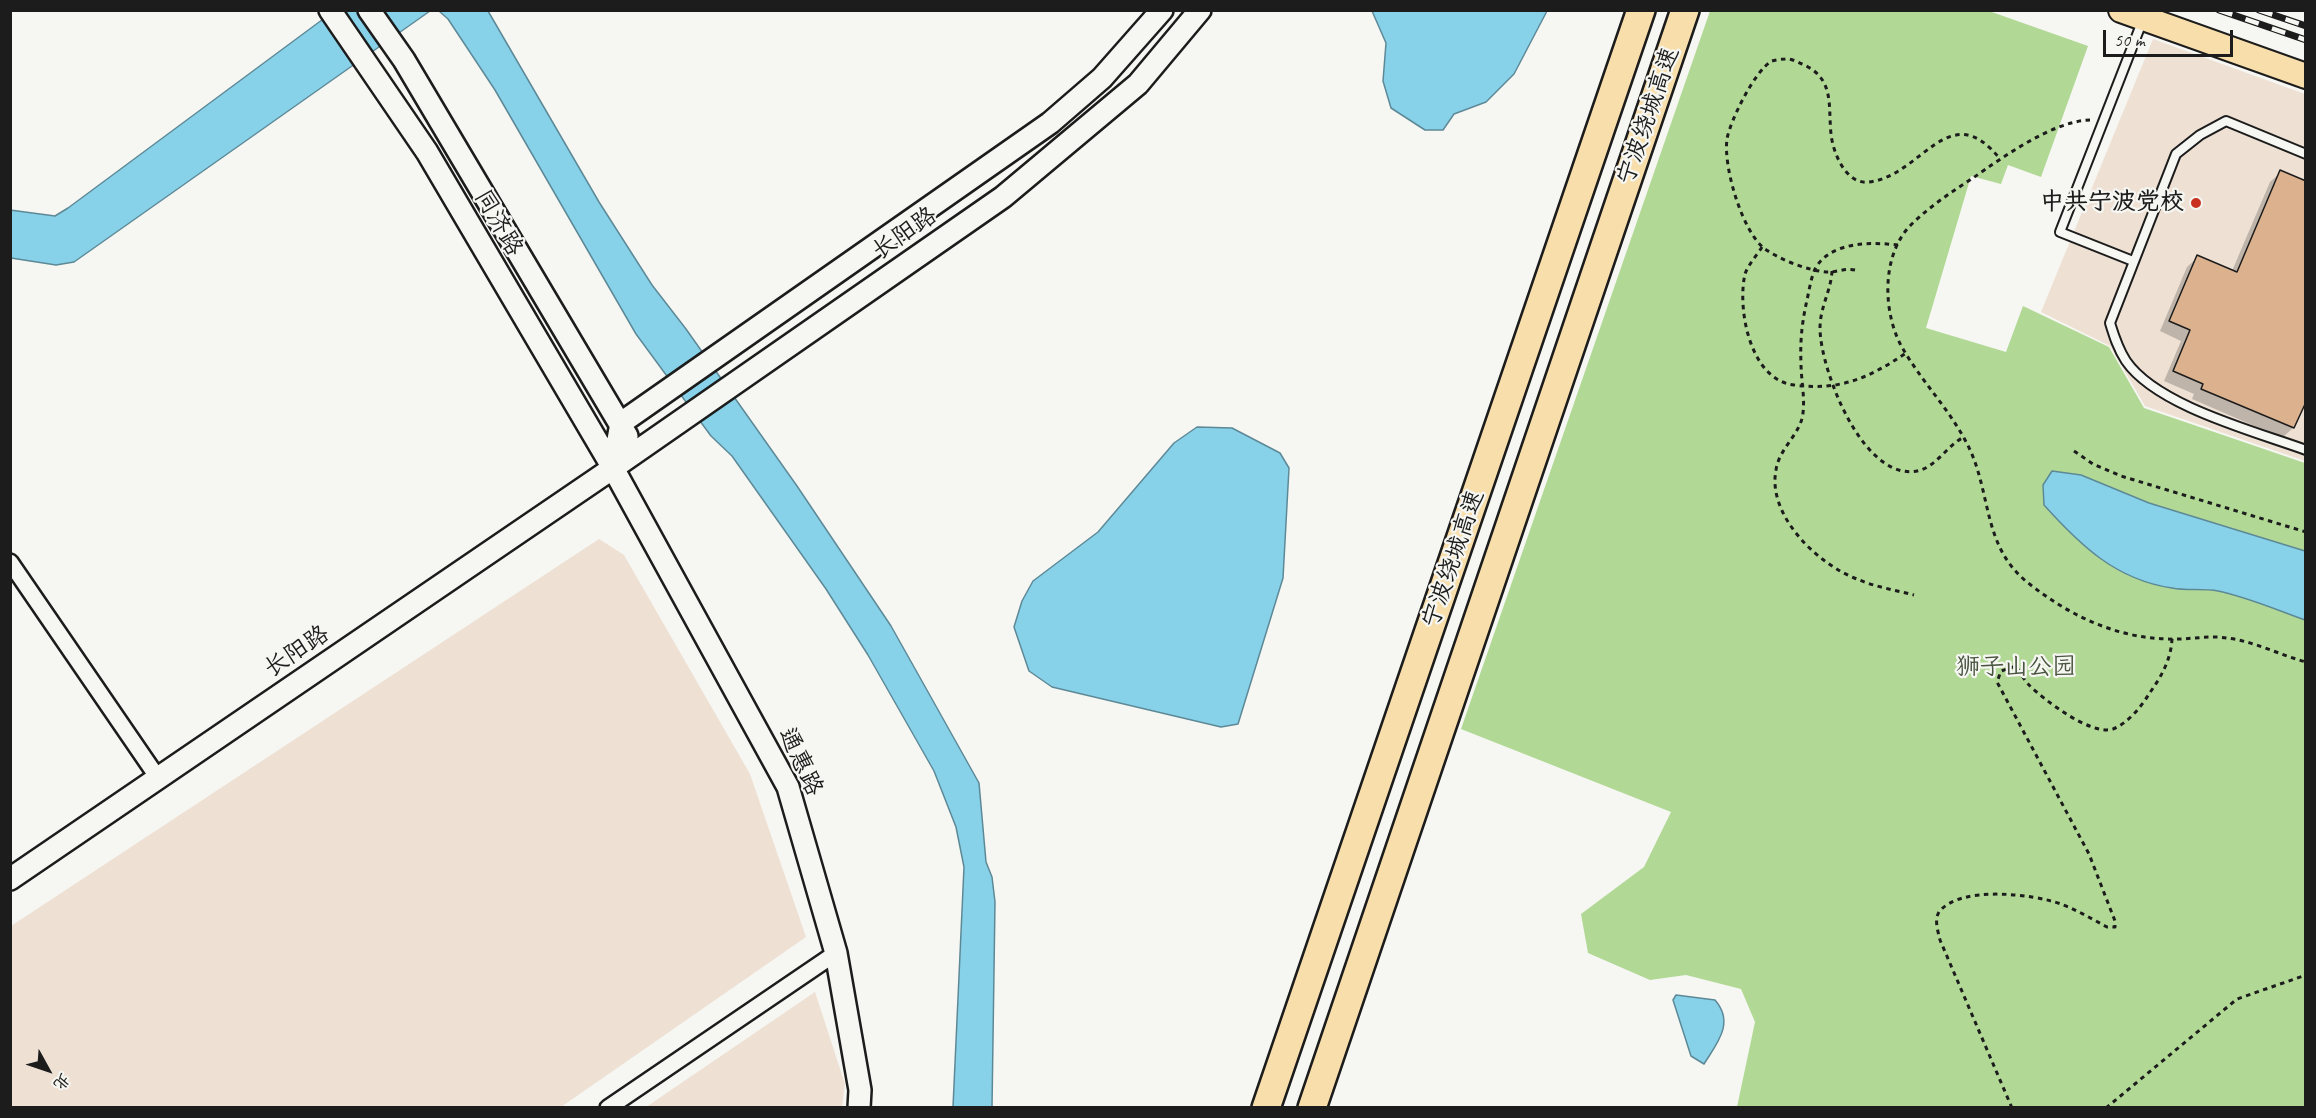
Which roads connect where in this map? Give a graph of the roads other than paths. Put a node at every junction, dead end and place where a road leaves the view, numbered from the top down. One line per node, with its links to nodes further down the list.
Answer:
1 (330, 10): 14 (main road, 同济路)
2 (369, 10): 11 (main road, 同济路)
3 (1162, 10): 11 (main road, 长阳路)
4 (1200, 10): 13 (main road, 长阳路)
5 (1641, 10): 21 (highway, 宁波绕城高速)
6 (1684, 10): 22 (highway, 宁波绕城高速)
7 (2147, 15): 8 (main road); 10 (lane)
8 (2306, 76)
9 (2306, 153): 10 (lane)
10 (2133, 261): 12 (lane)
11 (621, 423): 13 (main road, 同济路); 14 (main road)
12 (2306, 450)
13 (634, 453): 14 (main road, 长阳路)
14 (613, 468): 16 (main road, 长阳路); 18 (main road, 通惠路)
15 (10, 562): 16 (street)
16 (158, 778): 17 (main road, 长阳路)
17 (10, 879)
18 (836, 953): 19 (street); 20 (main road, 通惠路)
19 (608, 1107)
20 (859, 1107)
21 (1266, 1107)
22 (1312, 1107)

